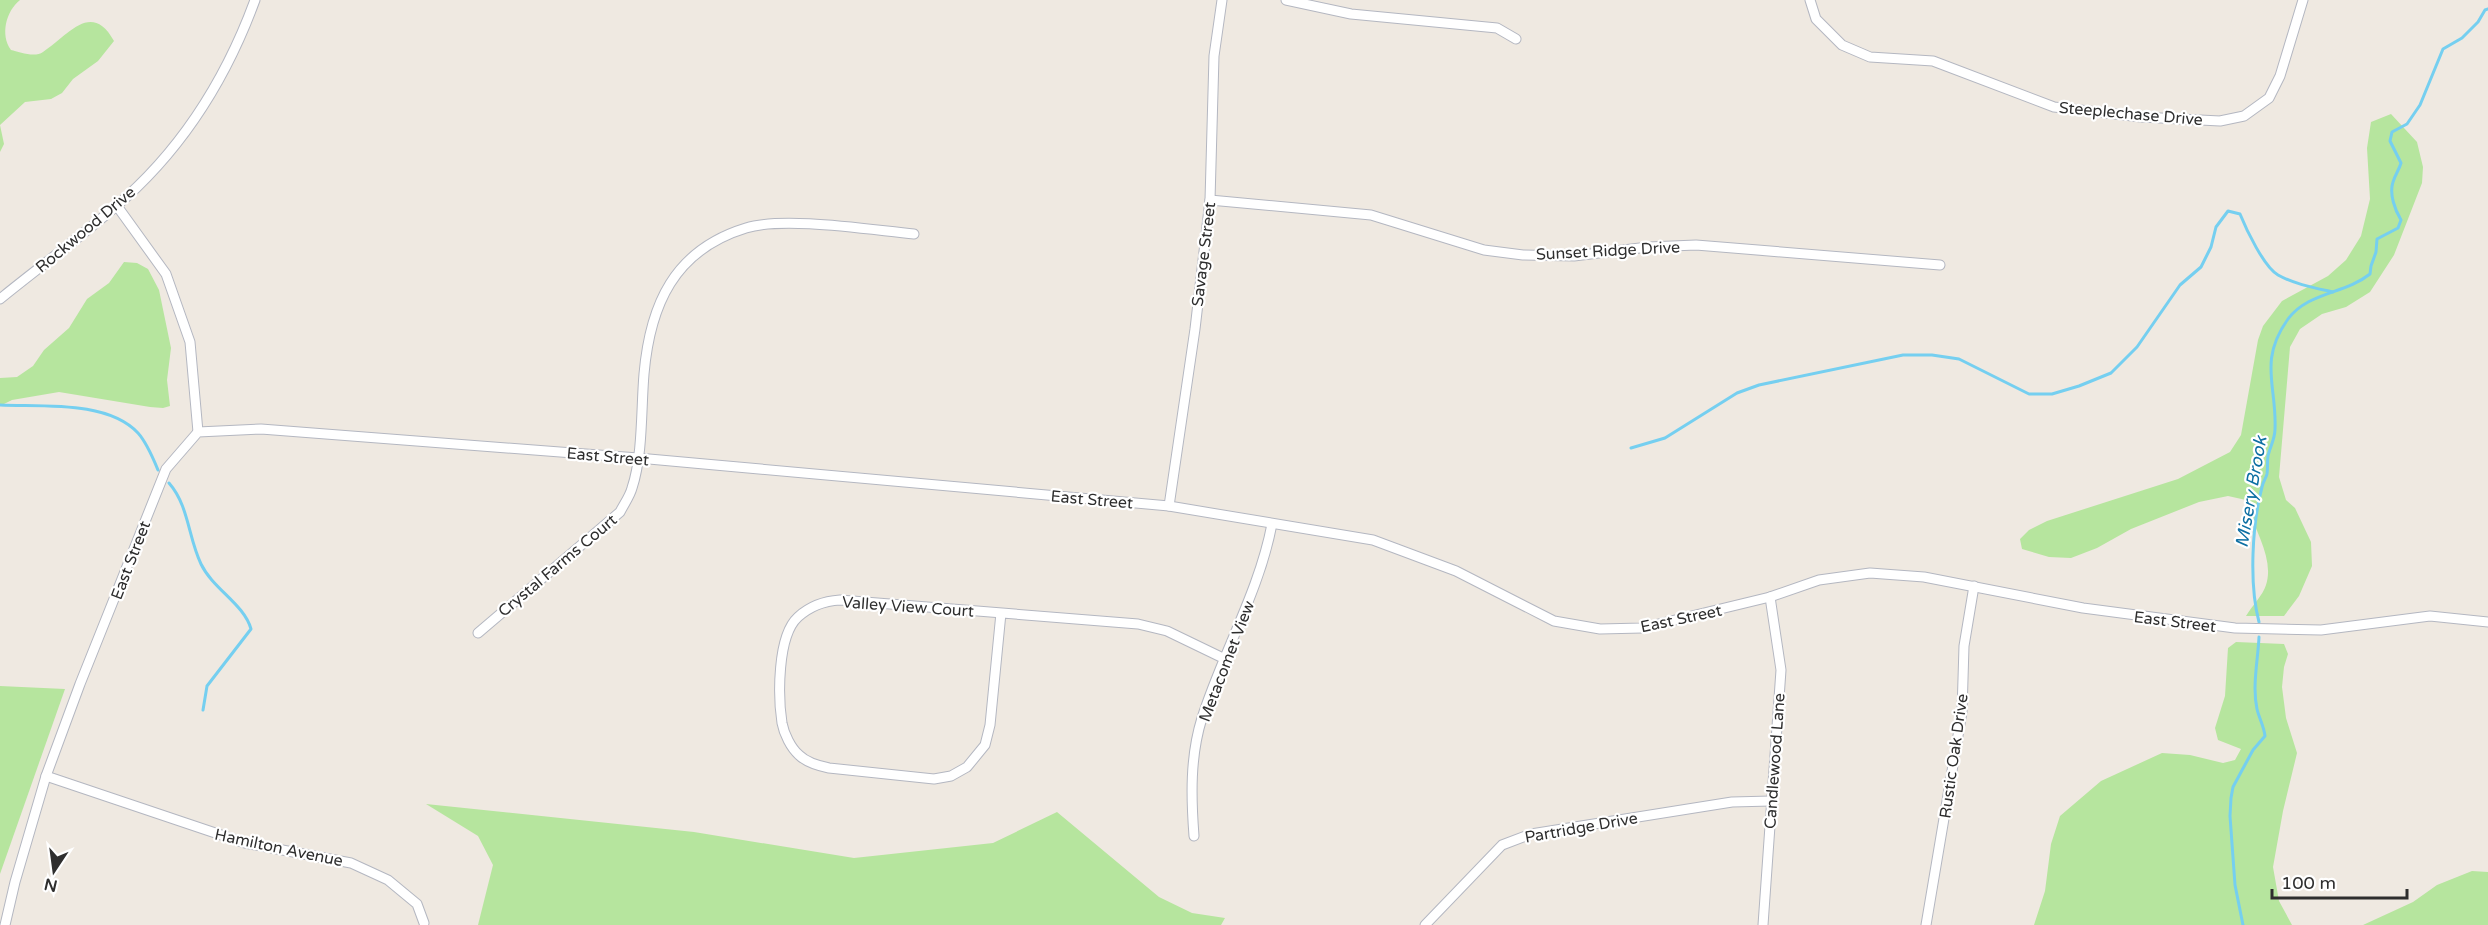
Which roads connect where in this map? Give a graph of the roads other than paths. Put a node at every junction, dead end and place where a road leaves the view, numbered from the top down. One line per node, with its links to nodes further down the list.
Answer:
1 (255, 0): 8 (street, Rockwood Drive)
2 (1222, 0): 7 (street, Savage Street)
3 (1286, 0): 6 (street)
4 (1810, 0): 5 (street, Steeplechase Drive)
5 (2303, 0)
6 (1516, 39)
7 (1210, 200): 10 (street, Sunset Ridge Drive); 14 (street, Savage Street)
8 (117, 206): 11 (street, Rockwood Drive); 12 (street)
9 (914, 234): 13 (street, Crystal Farms Court)
10 (1940, 265)
11 (0, 298)
12 (198, 432): 13 (street, East Street); 22 (street, East Street)
13 (638, 458): 14 (street, East Street); 20 (street, Crystal Farms Court)
14 (1169, 506): 15 (street, East Street)
15 (1272, 524): 17 (street, East Street); 21 (street, Metacomet View)
16 (1974, 586): 17 (street, East Street); 19 (street, East Street); 29 (street, Rustic Oak Drive)
17 (1770, 597): 23 (street, Candlewood Lane)
18 (1001, 613): 18 (street, Valley View Court); 21 (street, Valley View Court)
19 (2488, 622)
20 (478, 633)
21 (1225, 659): 24 (street, Metacomet View)
22 (46, 776): 25 (street, Hamilton Avenue); 26 (street, East Street)
23 (1771, 801): 27 (street, Partridge Drive); 28 (street, Candlewood Lane)
24 (1194, 836)
25 (424, 923)
26 (5, 925)
27 (1425, 925)
28 (1763, 925)
29 (1926, 925)

